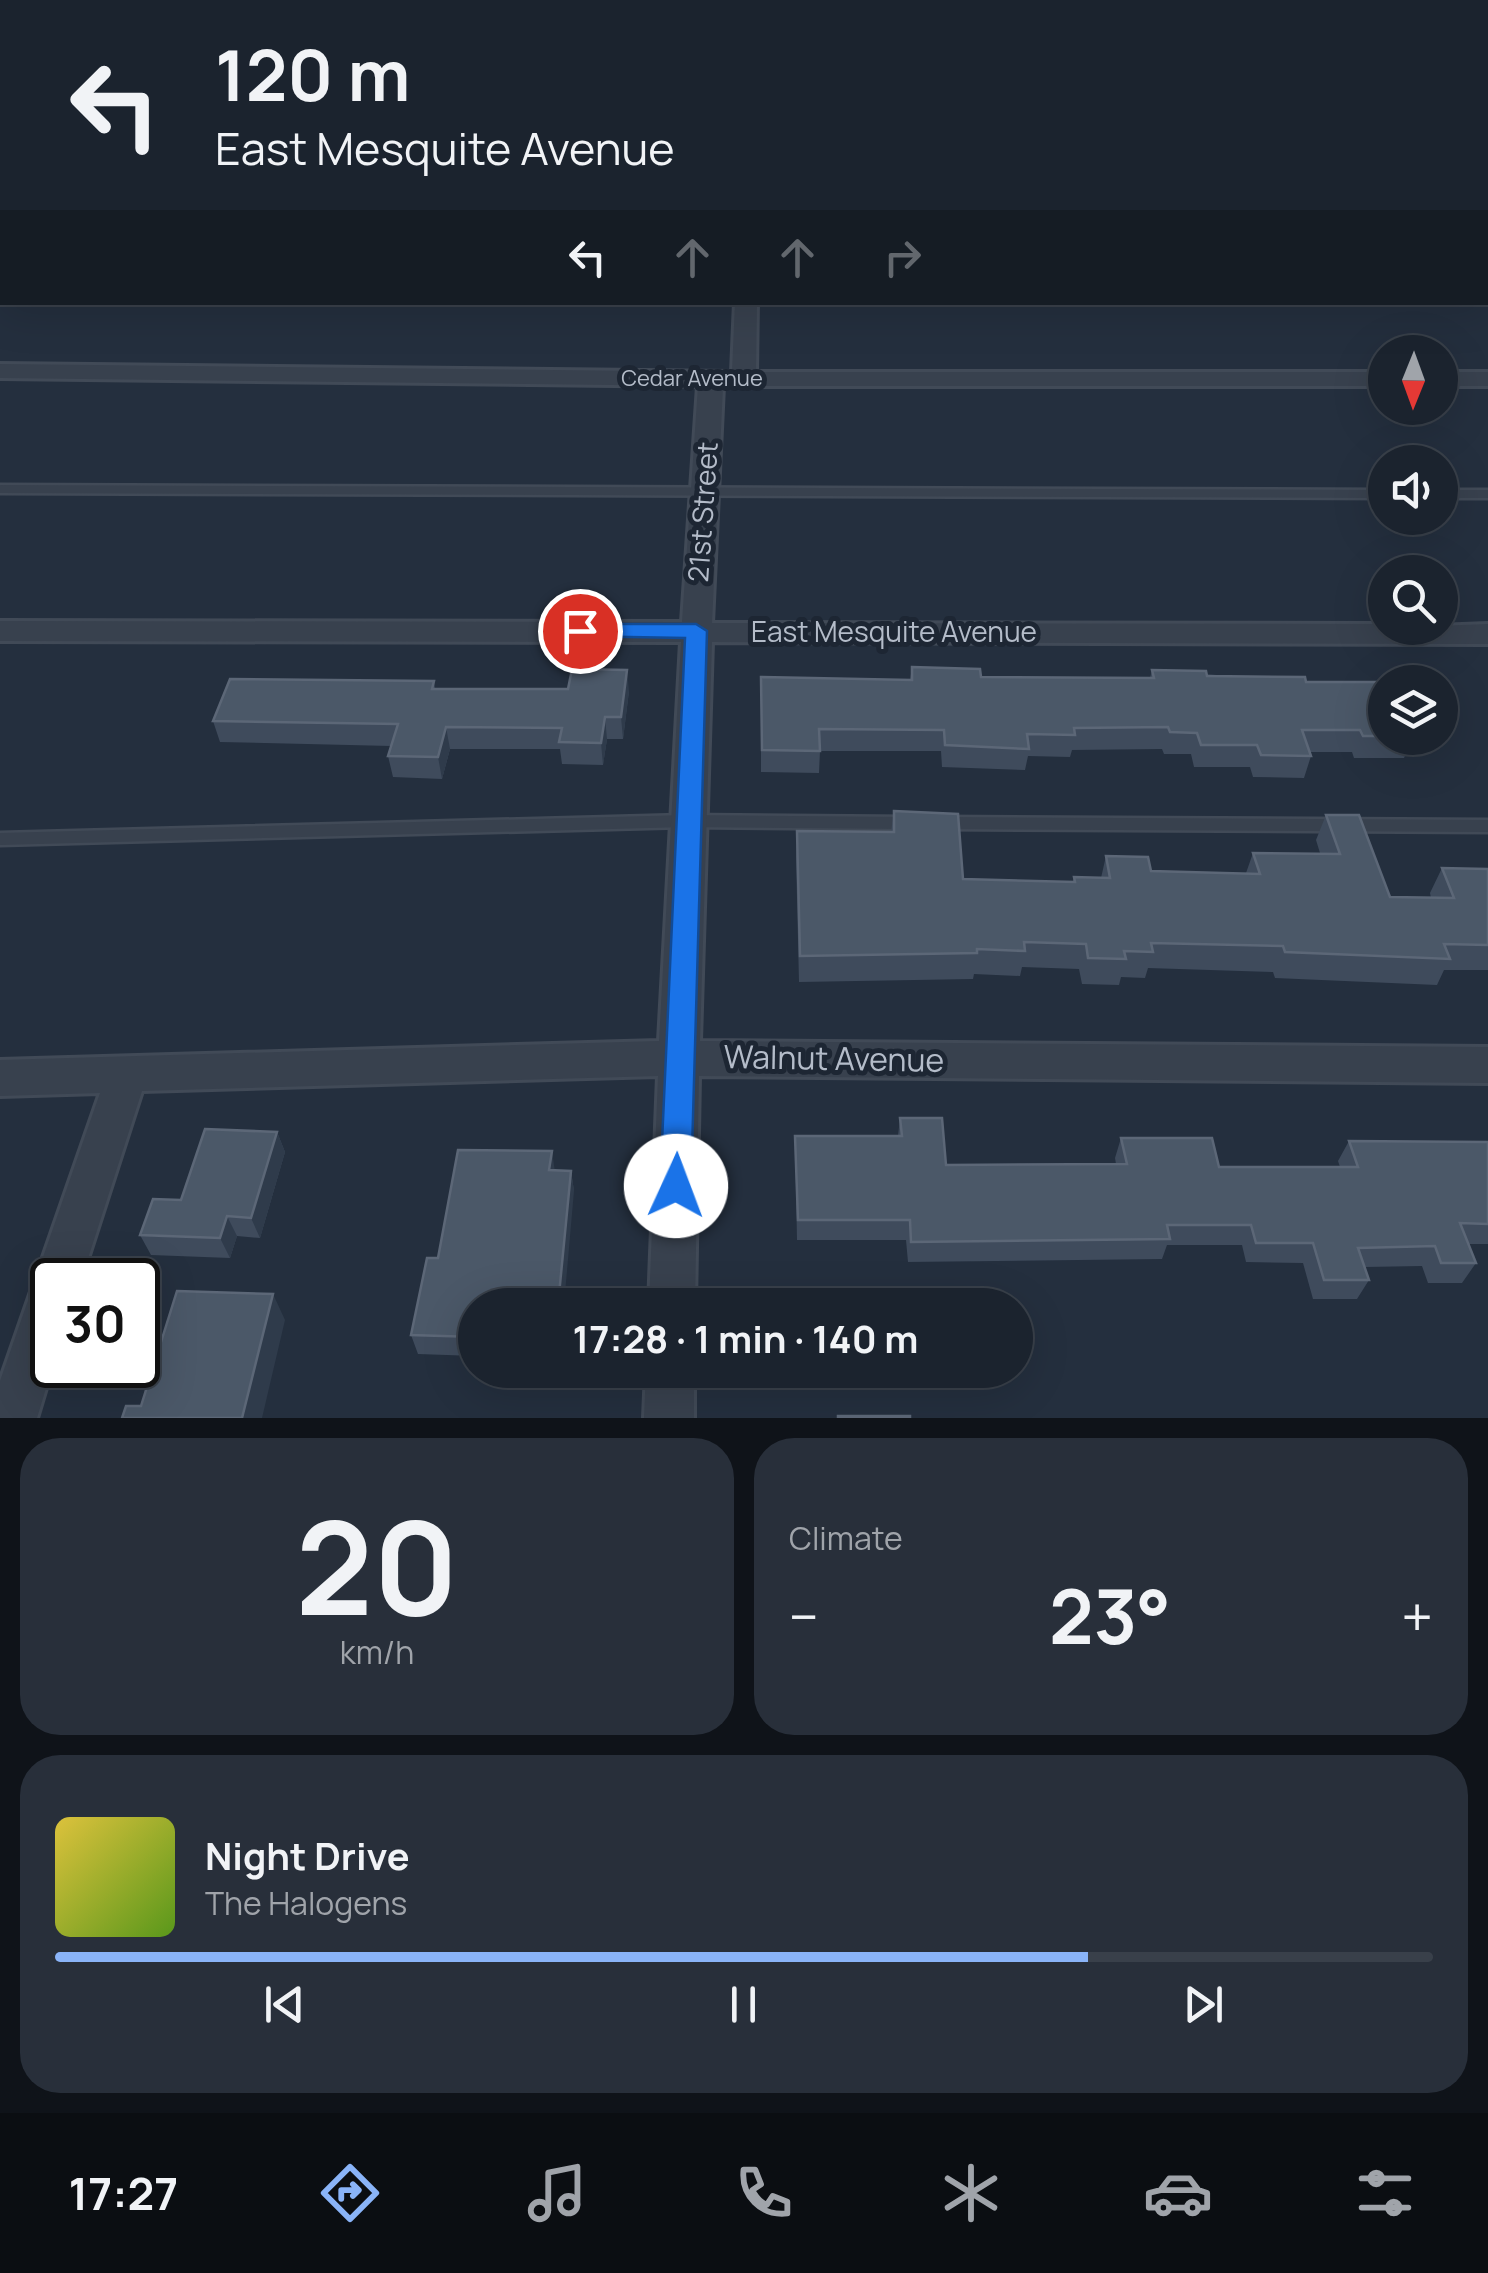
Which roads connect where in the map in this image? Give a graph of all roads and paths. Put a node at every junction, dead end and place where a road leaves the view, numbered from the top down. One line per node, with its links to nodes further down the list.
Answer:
1 (746, 305): 4 (street)
2 (0, 371): 3 (street, Cedar Avenue)
3 (711, 379): 4 (street, Cedar Avenue); 9 (street, 21st Street)
4 (744, 379): 5 (street, Cedar Avenue)
5 (1368, 379)
6 (1458, 379): 7 (street)
7 (1488, 379)
8 (0, 489): 9 (lane)
9 (705, 493): 10 (lane); 14 (street, 21st Street)
10 (1368, 494)
11 (1458, 494): 12 (lane)
12 (1488, 494)
13 (0, 631): 14 (street, East Mesquite Avenue)
14 (696, 631): 15 (street, East Mesquite Avenue); 16 (street, 21st Street)
15 (1488, 634)
16 (686, 822): 17 (lane); 18 (lane); 19 (street, 21st Street)
17 (1488, 826)
18 (0, 839)
19 (680, 1058): 20 (street, Walnut Avenue); 21 (street, Walnut Avenue); 24 (street, 21st Street)
20 (1488, 1065)
21 (127, 1075): 22 (street, Walnut Avenue); 23 (street)
22 (0, 1078)
23 (65, 1258)
24 (673, 1288)
25 (30, 1364): 27 (street)
26 (669, 1388): 28 (street)
27 (12, 1418)
28 (668, 1418)

